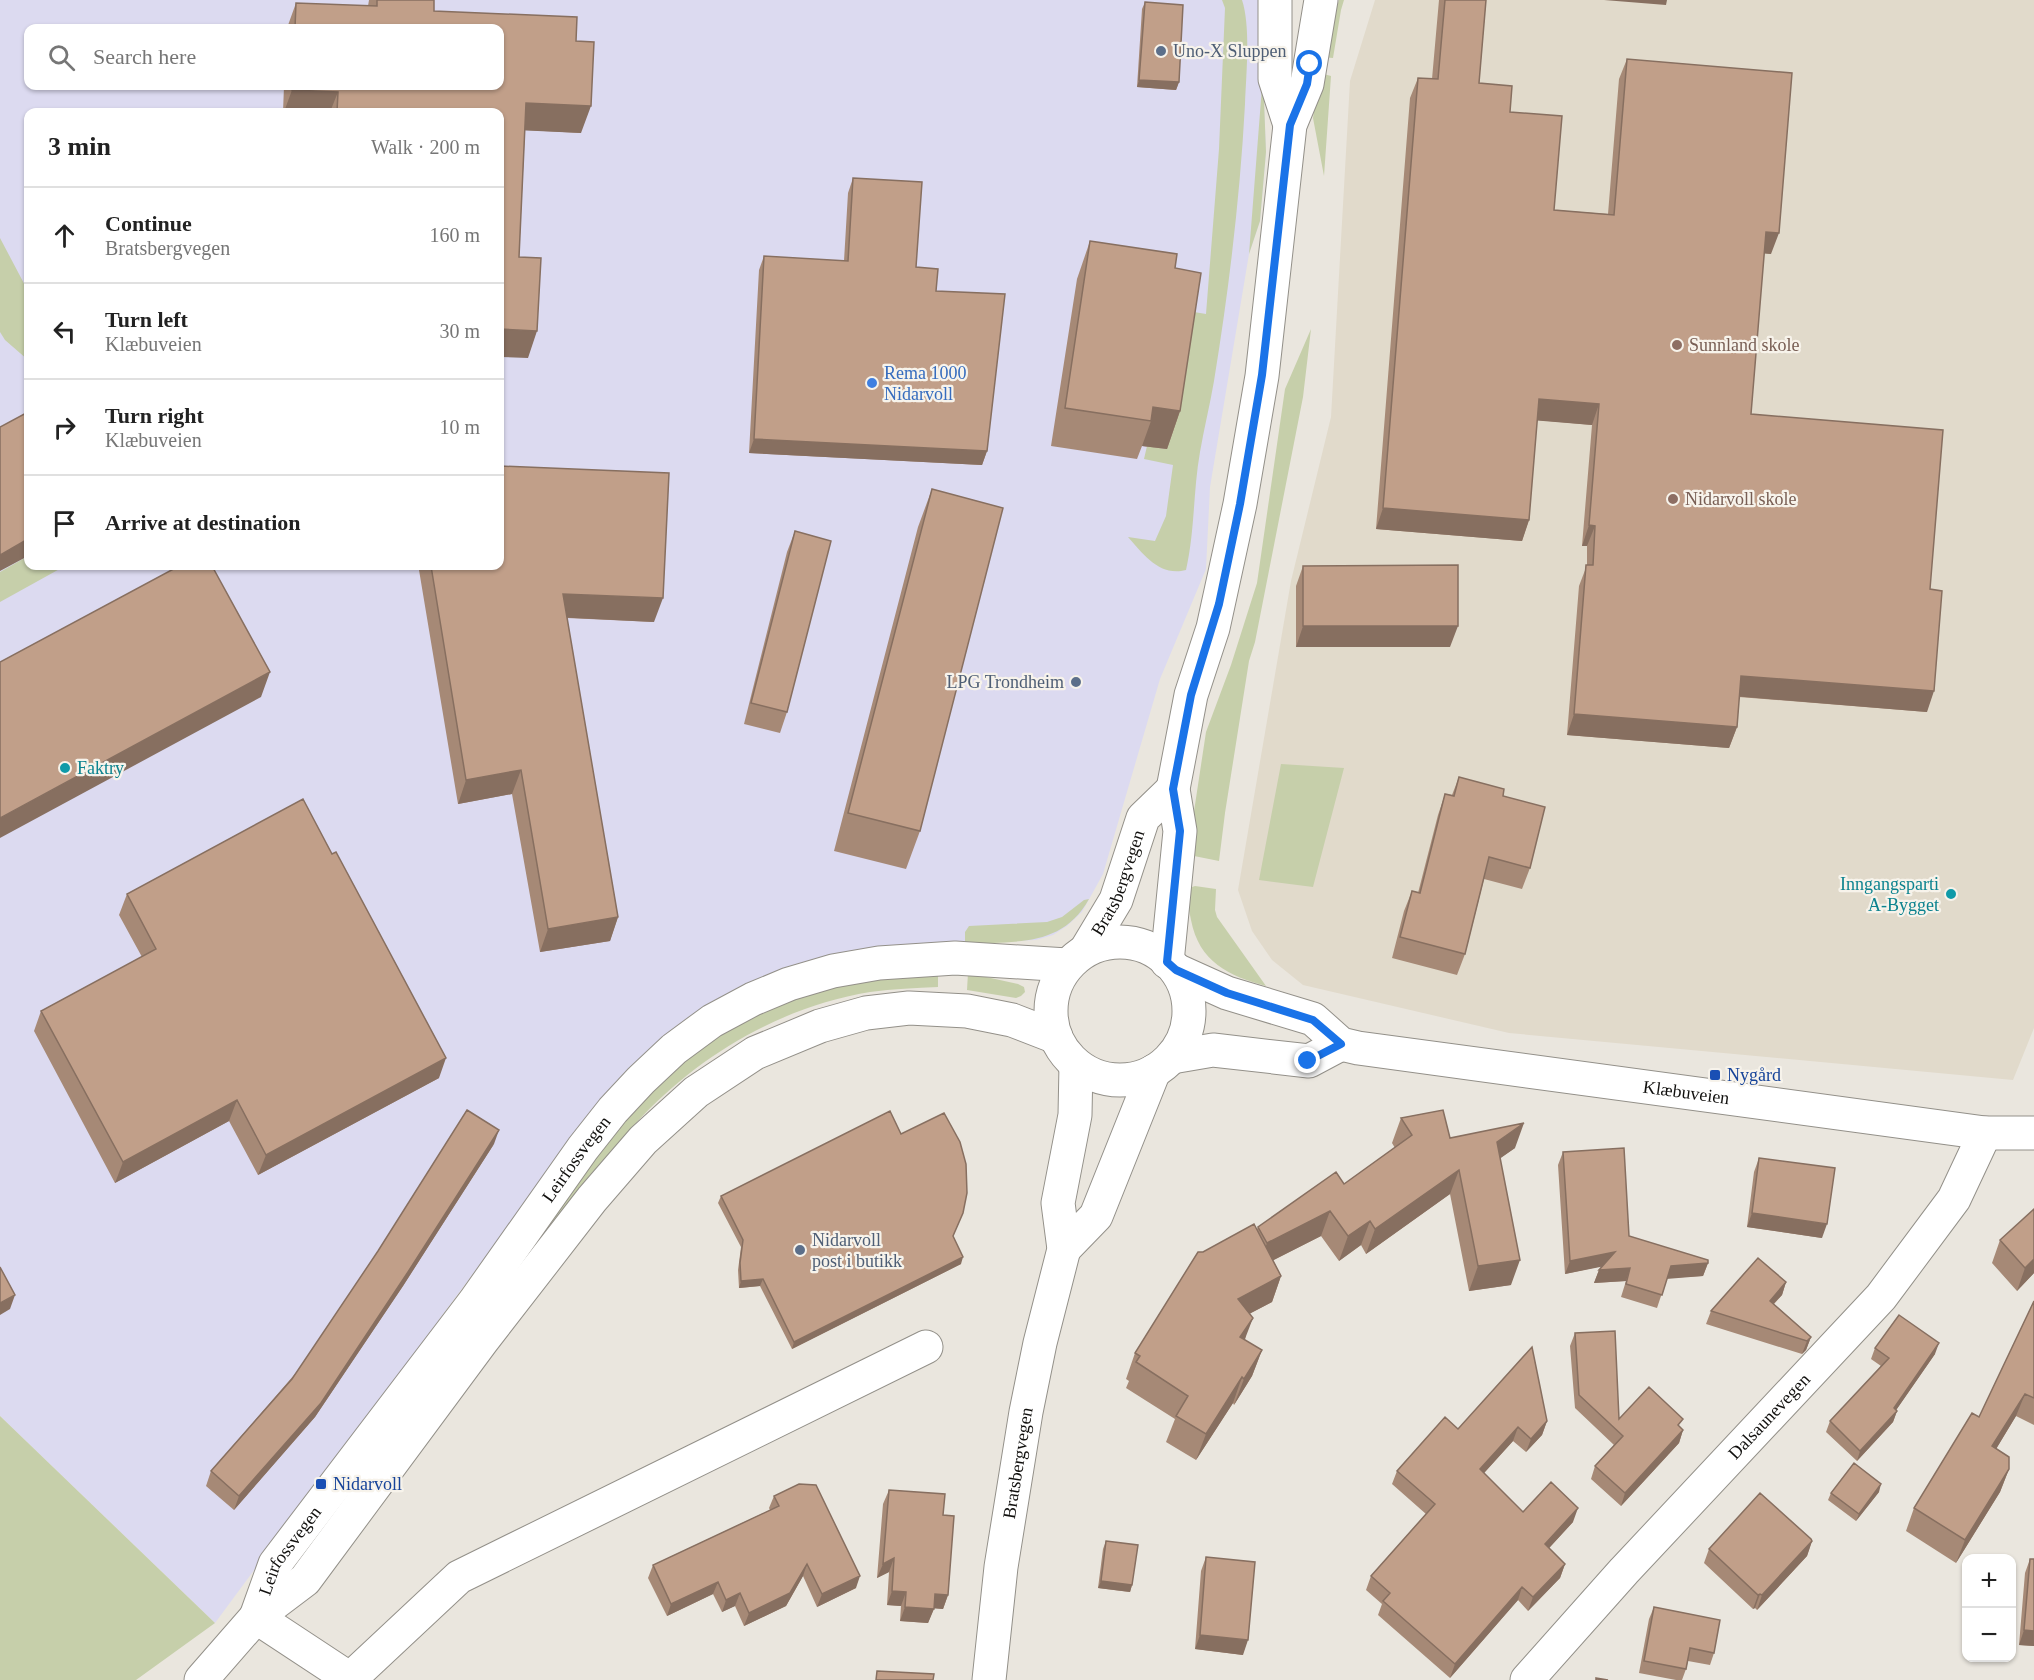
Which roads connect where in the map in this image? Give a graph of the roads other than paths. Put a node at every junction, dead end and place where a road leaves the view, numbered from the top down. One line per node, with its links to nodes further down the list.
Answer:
1 (1275, 0): 3 (street)
2 (1321, 0): 3 (street)
3 (1290, 125): 4 (street)
4 (1173, 789): 5 (street, Bratsbergvegen); 6 (street)
5 (1077, 957): 6 (street); 7 (street); 15 (street, Leirfossvegen)
6 (1172, 966): 8 (street); 9 (street)
7 (1056, 1037): 10 (street); 15 (street, Leirfossvegen)
8 (1341, 1044): 9 (street); 11 (street, Klæbuveien)
9 (1163, 1064): 10 (street); 13 (street, Bratsbergvegen)
10 (1076, 1065): 13 (street, Bratsbergvegen)
11 (1985, 1133): 12 (street, Klæbuveien); 19 (street, Dalsaunevegen)
12 (2034, 1133)
13 (1064, 1249): 18 (street, Bratsbergvegen)
14 (927, 1347): 16 (street)
15 (256, 1617): 16 (street); 17 (street, Leirfossvegen)
16 (350, 1679)
17 (201, 1680)
18 (989, 1680)
19 (1527, 1680)

